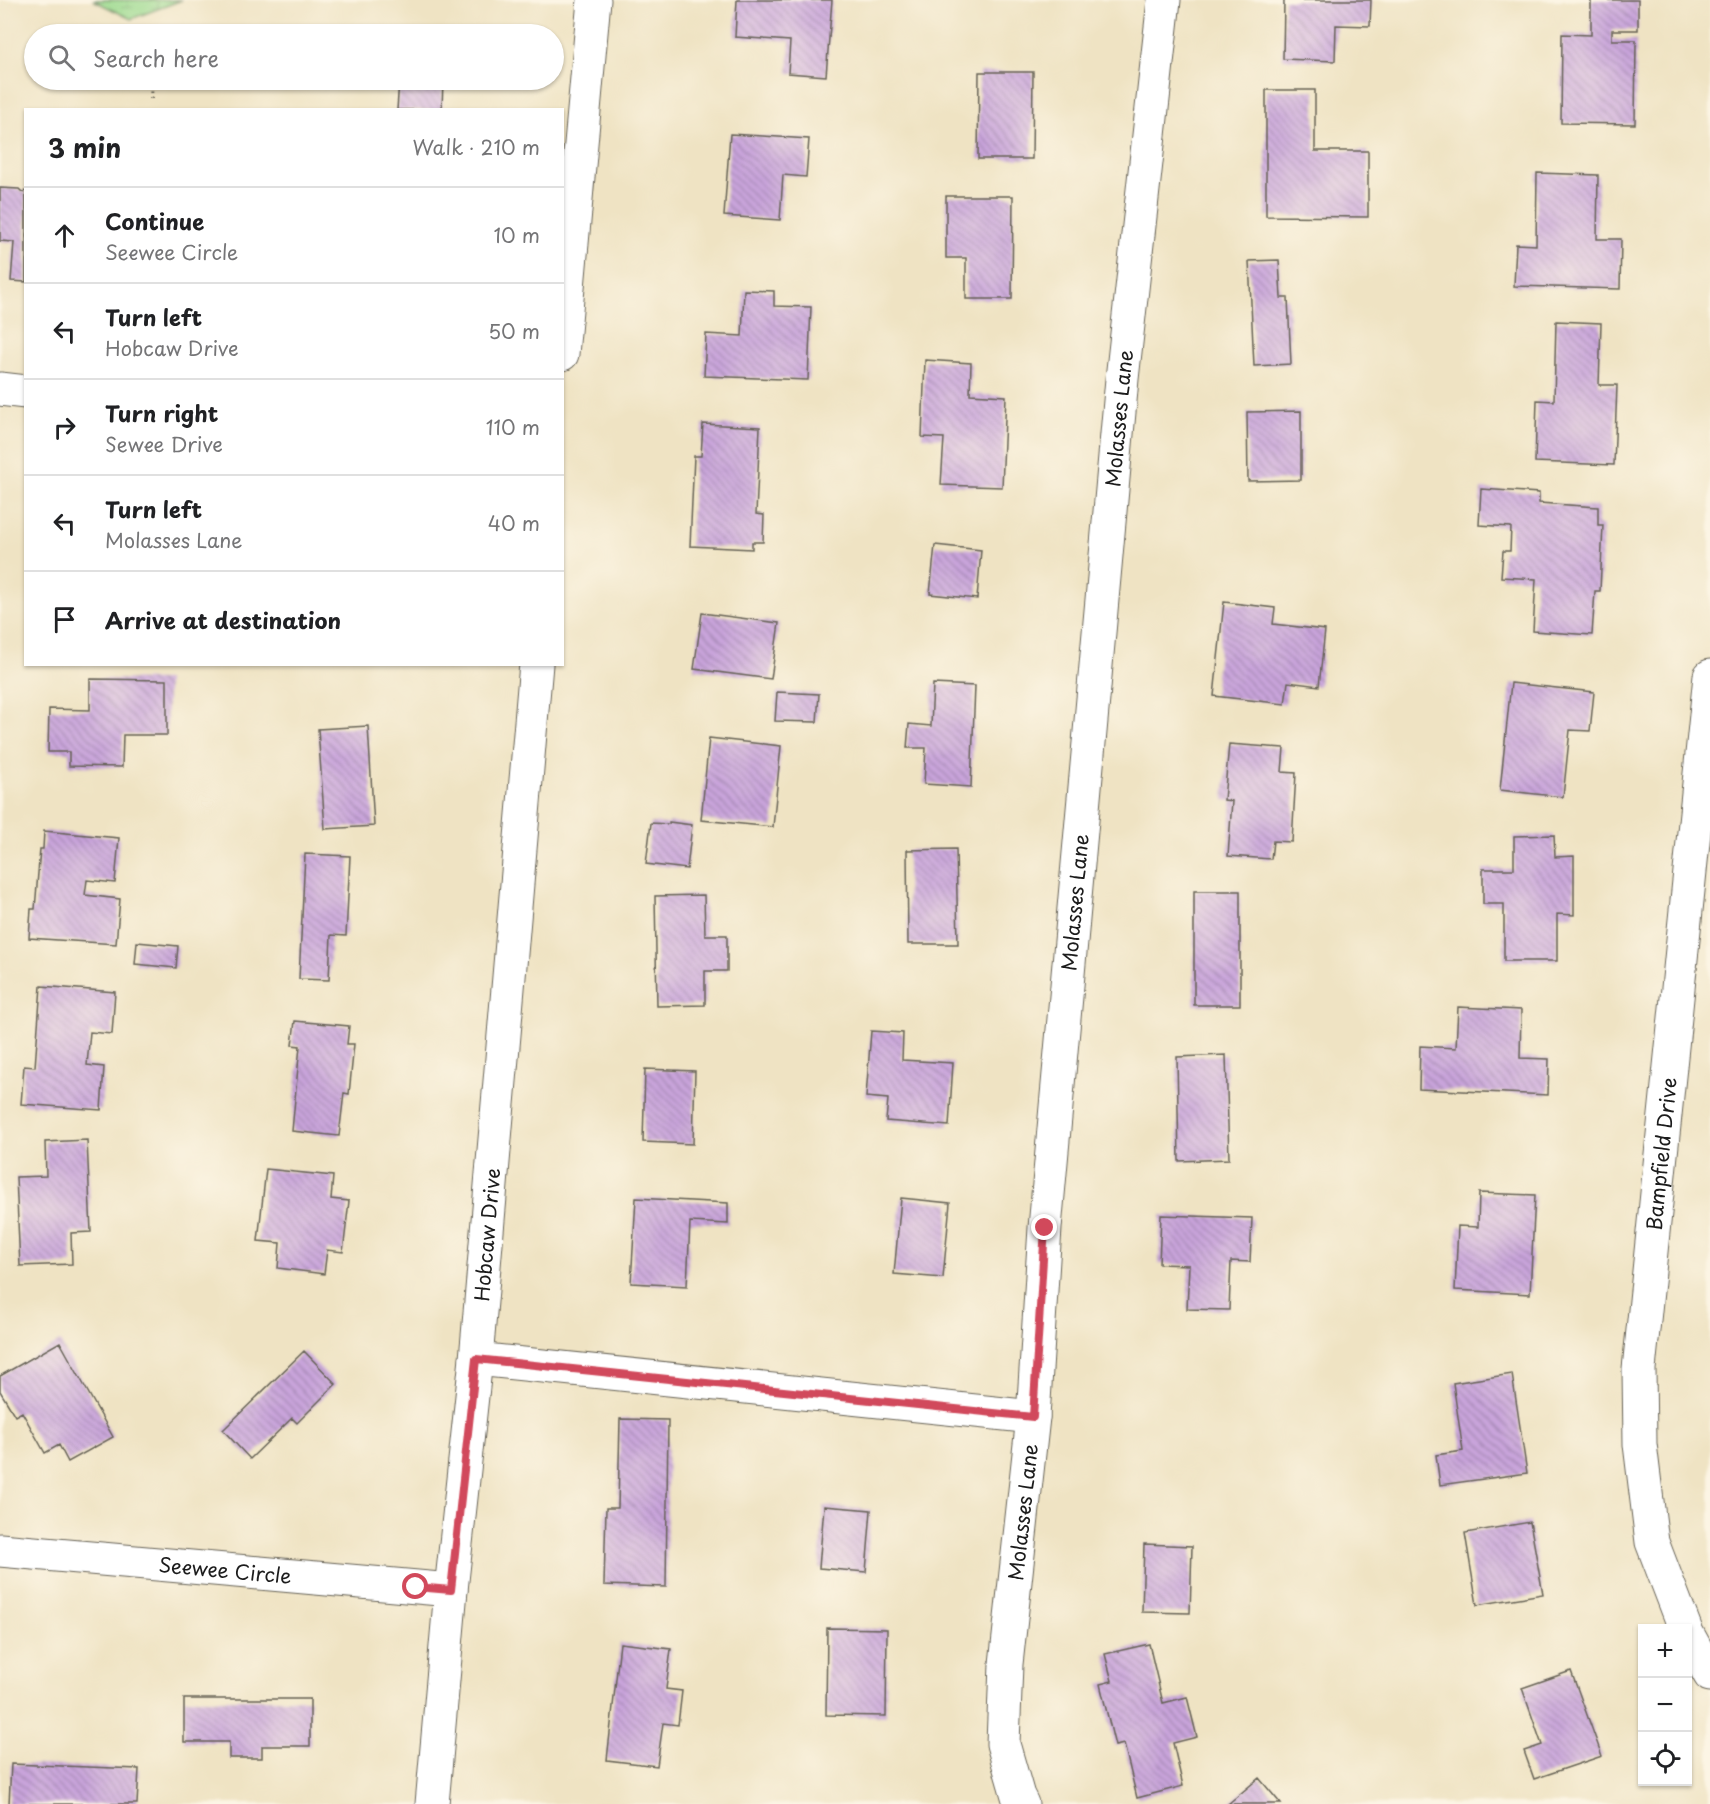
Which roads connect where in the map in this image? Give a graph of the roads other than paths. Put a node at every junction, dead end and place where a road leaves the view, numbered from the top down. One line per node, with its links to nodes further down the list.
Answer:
1 (594, 0): 3 (street)
2 (1164, 0): 9 (street, Molasses Lane)
3 (564, 332)
4 (0, 389): 5 (street)
5 (24, 392)
6 (536, 666): 8 (street, Hobcaw Drive)
7 (1710, 675): 12 (street, Bampfield Drive)
8 (476, 1359): 9 (street); 11 (street, Hobcaw Drive)
9 (1033, 1417): 16 (street, Molasses Lane)
10 (0, 1550): 11 (street, Seewee Circle)
11 (451, 1590): 15 (street, Hobcaw Drive)
12 (1683, 1624)
13 (1692, 1642): 14 (street)
14 (1710, 1675)
15 (432, 1804)
16 (1022, 1804)

